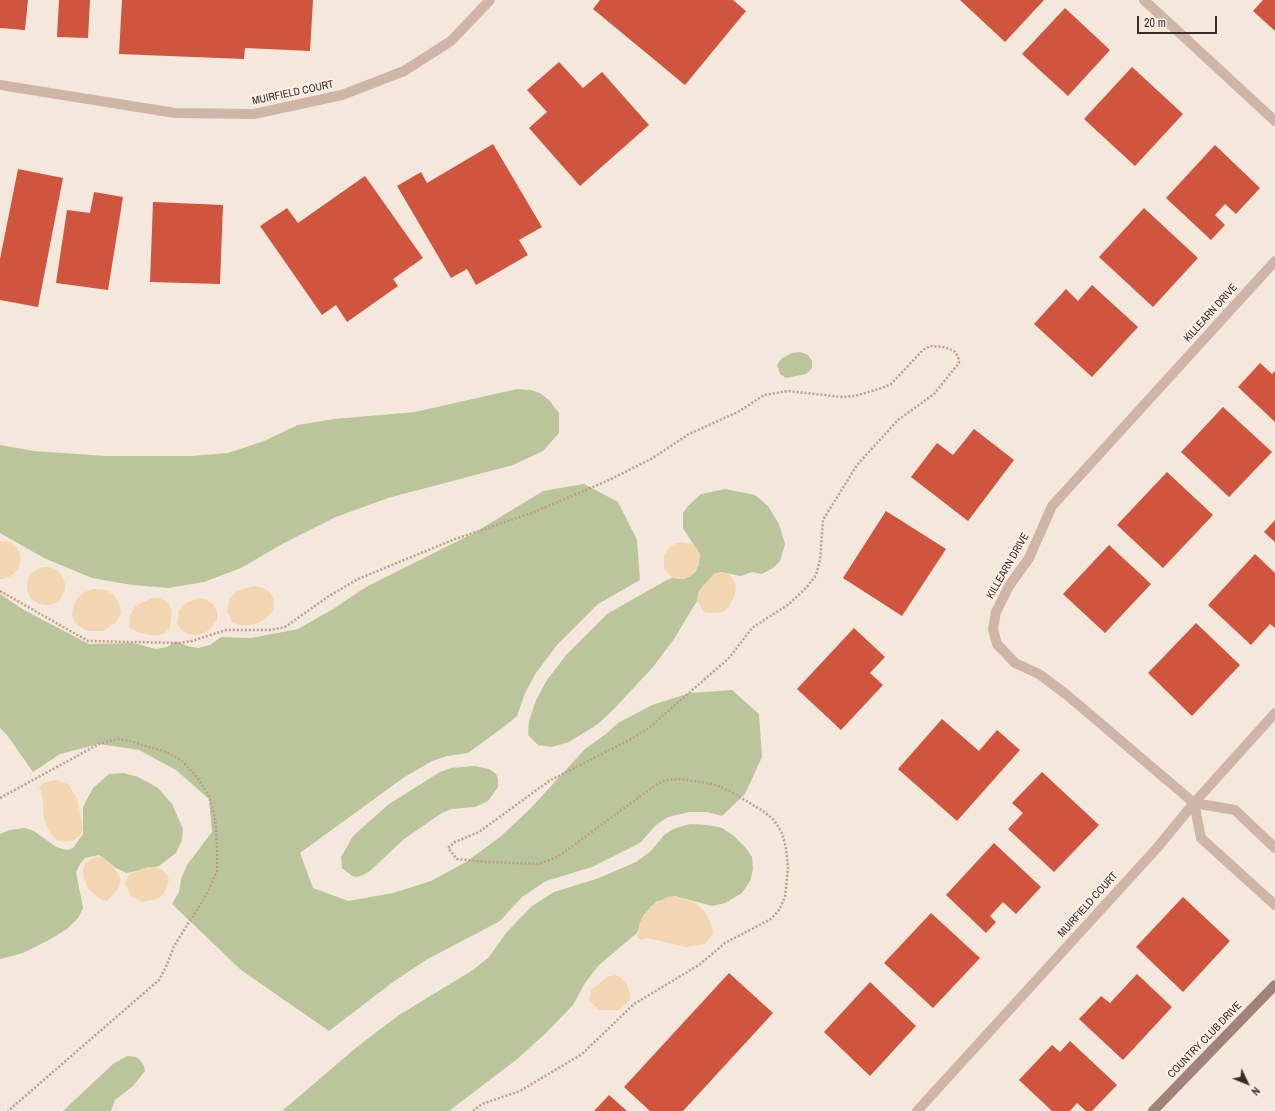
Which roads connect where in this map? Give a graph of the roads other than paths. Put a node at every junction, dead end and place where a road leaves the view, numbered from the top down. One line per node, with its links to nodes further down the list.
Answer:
1 (490, 0): 3 (street, MUIRFIELD COURT)
2 (1144, 0): 4 (street)
3 (0, 85)
4 (1275, 121)
5 (1275, 261): 7 (street, KILLEARN DRIVE)
6 (1275, 714): 7 (street, MUIRFIELD COURT)
7 (1194, 803): 8 (street); 9 (street); 11 (street, MUIRFIELD COURT)
8 (1275, 848)
9 (1275, 905)
10 (1275, 985): 12 (street, COUNTRY CLUB DRIVE)
11 (917, 1111)
12 (1153, 1111)

